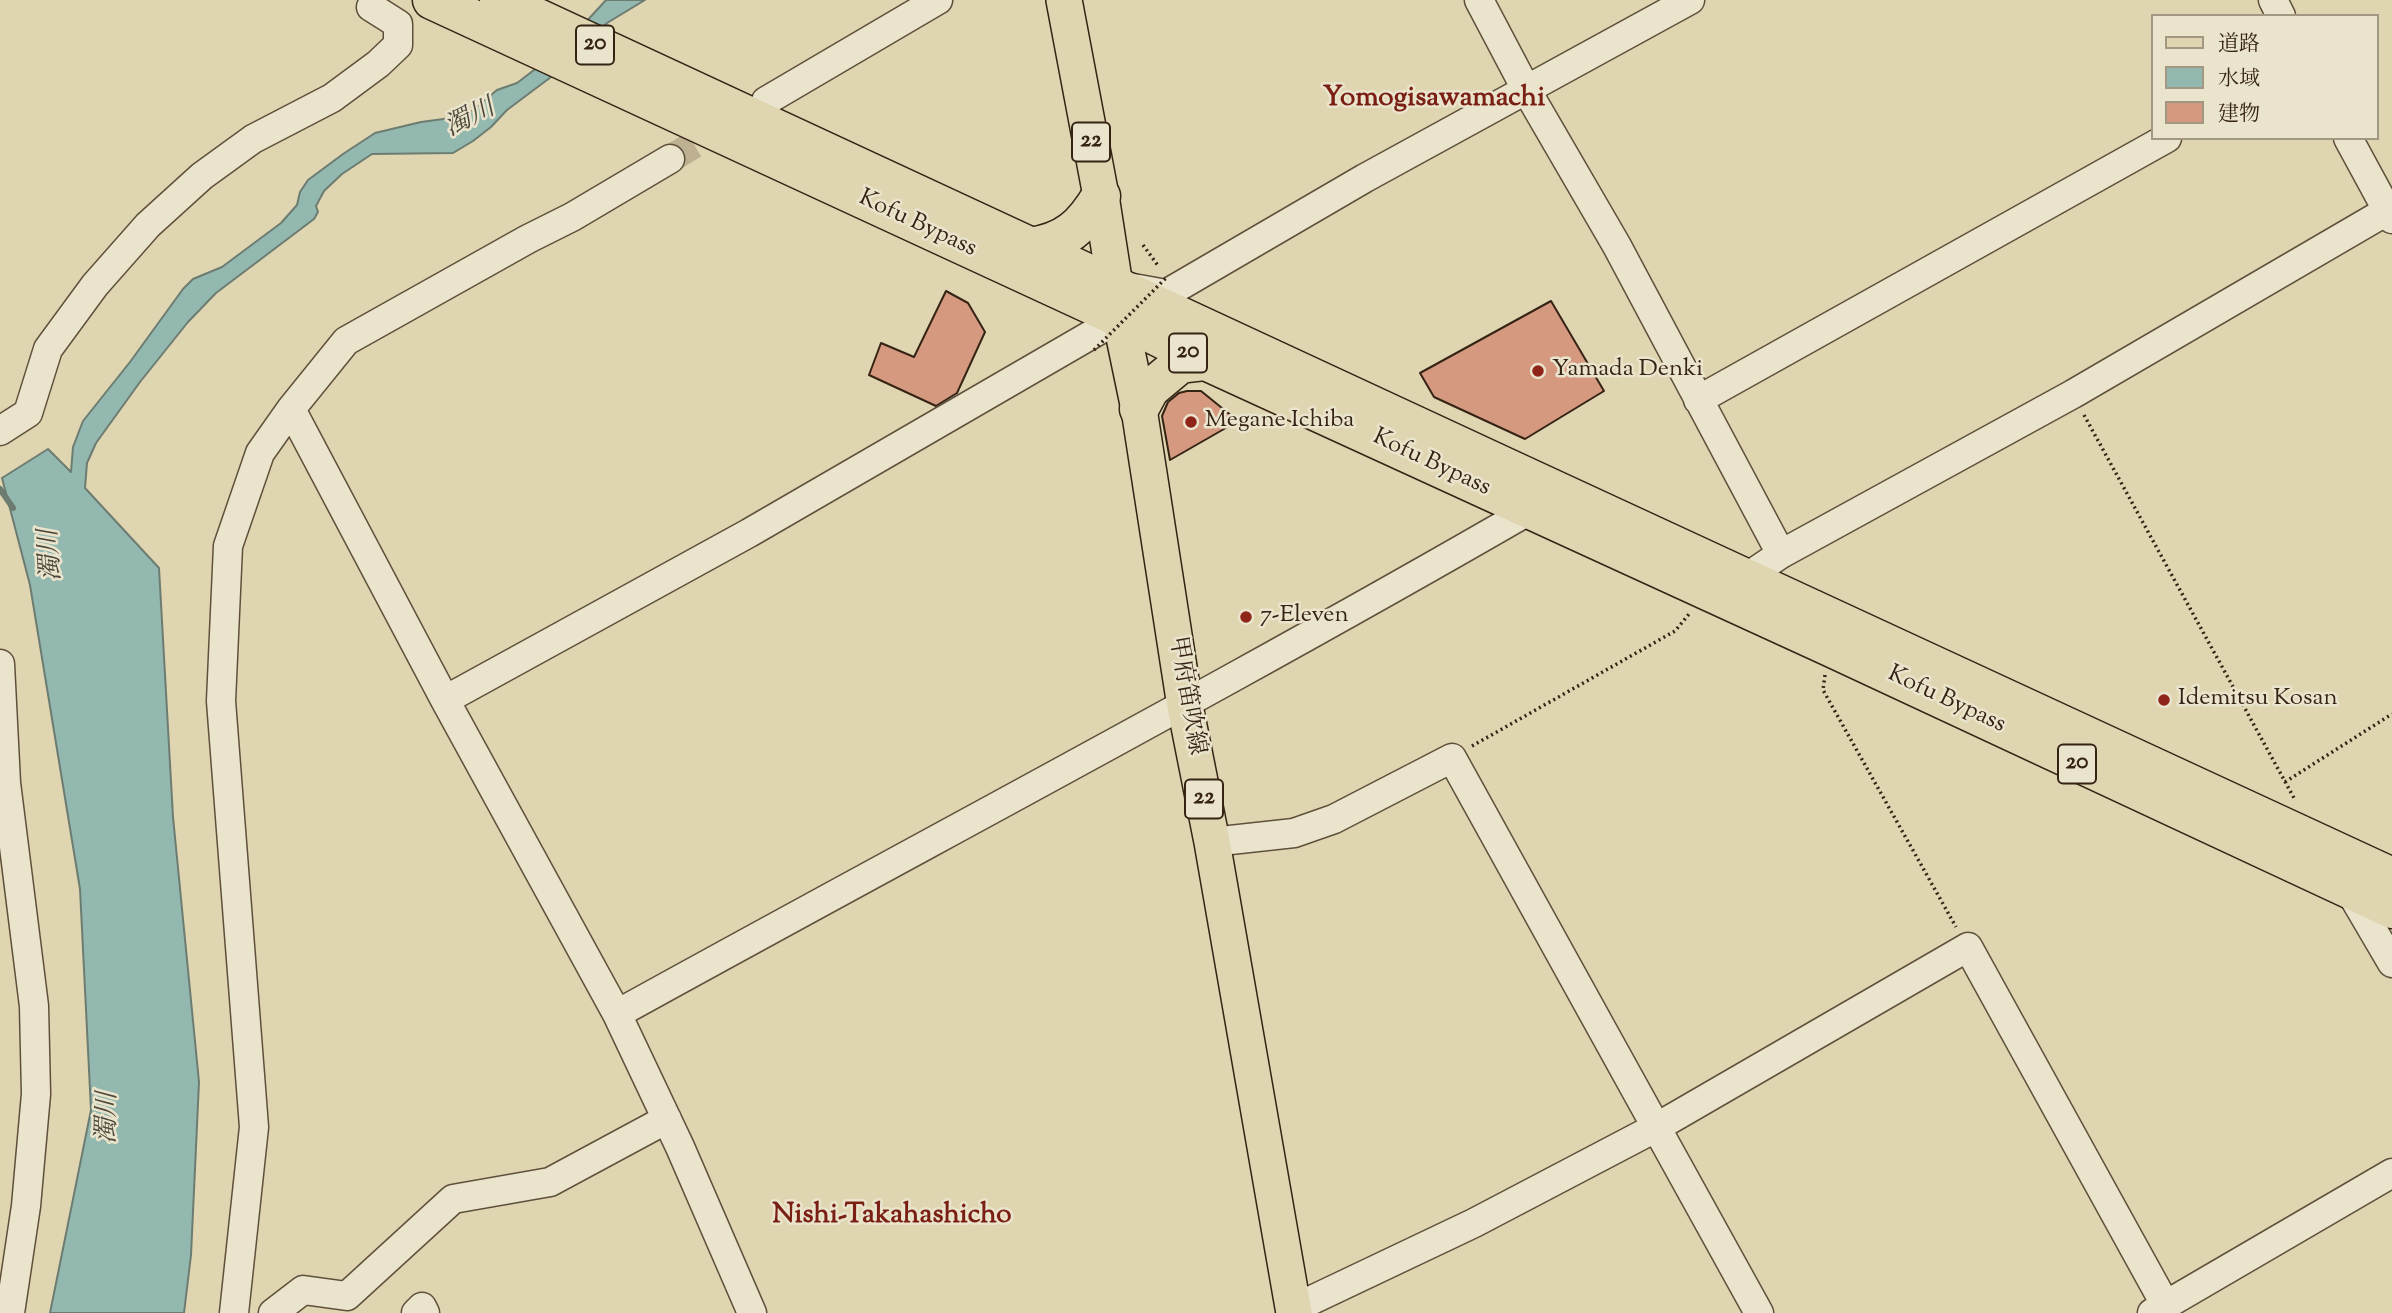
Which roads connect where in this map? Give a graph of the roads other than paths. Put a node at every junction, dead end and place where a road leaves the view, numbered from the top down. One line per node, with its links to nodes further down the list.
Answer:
1 (938, 0): 8 (street)
2 (1064, 0): 12 (main road, 22)
3 (1479, 0): 7 (street)
4 (1690, 0): 7 (street)
5 (465, 5): 14 (highway, Kofu Bypass / 20); 15 (highway, Kofu Bypass / 20)
6 (371, 7): 20 (street)
7 (1527, 91): 15 (street); 17 (street)
8 (766, 101)
9 (2163, 140): 17 (street)
10 (2349, 140): 13 (street)
11 (670, 159): 18 (street)
12 (1101, 196): 14 (highway); 15 (main road, 22)
13 (2390, 213): 22 (street)
14 (1030, 247): 15 (highway, Kofu Bypass / 20)
15 (1118, 302): 16 (highway, Kofu Bypass / 20); 19 (main road, 甲府笛吹線 / 22); 22 (highway, Kofu Bypass / 20); 24 (street)
16 (1206, 361): 19 (highway); 21 (highway, Kofu Bypass / 20)
17 (1698, 400): 22 (street)
18 (291, 409): 24 (street); 38 (street)
19 (1139, 409): 25 (main road, 甲府笛吹線 / 22)
20 (0, 431)
21 (1530, 510): 22 (highway, Kofu Bypass / 20); 25 (street)
22 (1754, 588): 27 (highway, Kofu Bypass / 20); 28 (highway, Kofu Bypass / 20)
23 (0, 664): 37 (street)
24 (445, 699): 31 (street)
25 (1185, 705): 26 (main road, 甲府笛吹線 / 22); 31 (street)
26 (1212, 842): 33 (street); 36 (main road, 甲府笛吹線 / 22)
27 (2392, 877)
28 (2348, 888): 29 (highway, Kofu Bypass / 20); 30 (street)
29 (2392, 909)
30 (2392, 963)
31 (617, 1014): 32 (street)
32 (667, 1119): 39 (street); 42 (street)
33 (1657, 1127): 35 (street); 36 (street); 43 (street)
34 (2392, 1173): 35 (street)
35 (2159, 1309)
36 (1294, 1311)
37 (10, 1313)
38 (234, 1313)
39 (273, 1313)
40 (416, 1313): 41 (street)
41 (425, 1313)
42 (751, 1313)
43 (1759, 1313)

